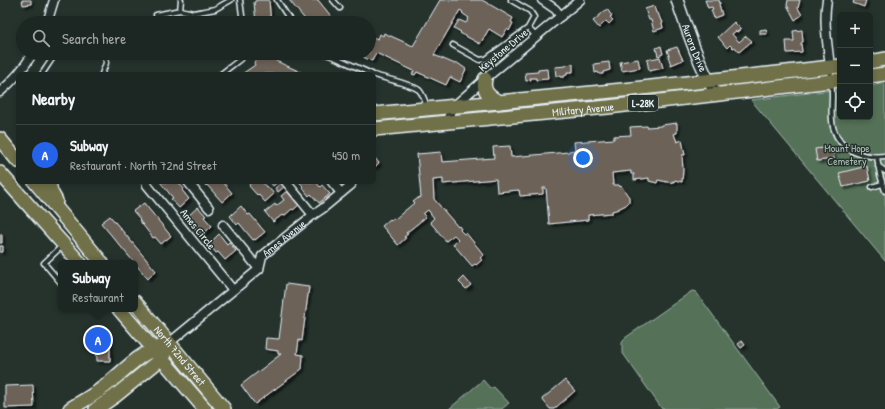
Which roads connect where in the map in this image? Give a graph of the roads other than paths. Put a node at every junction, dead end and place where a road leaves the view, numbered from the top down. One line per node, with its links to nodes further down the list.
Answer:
1 (54, 0): 15 (street)
2 (181, 0): 13 (lane)
3 (231, 0): 13 (lane)
4 (240, 0): 16 (lane)
5 (277, 0): 17 (lane)
6 (333, 0): 12 (lane)
7 (511, 0): 19 (lane)
8 (542, 0): 18 (street)
9 (580, 0): 18 (street, Keystone Drive)
10 (677, 0): 40 (street, Aurora Drive)
11 (827, 0): 29 (street)
12 (340, 8)
13 (180, 10): 14 (lane)
14 (156, 15)
15 (49, 16)
16 (242, 16)
17 (287, 16)
18 (561, 16): 20 (street, Keystone Drive)
19 (528, 28): 20 (lane); 21 (lane)
20 (536, 36): 39 (street, Keystone Drive)
21 (453, 45)
22 (885, 59): 28 (main road)
23 (29, 60): 30 (street)
24 (51, 60): 31 (lane)
25 (106, 60): 32 (lane)
26 (239, 60): 33 (lane)
27 (341, 60): 34 (lane)
28 (873, 61)
29 (835, 67): 40 (main road, Military Avenue / L-28K); 41 (lane)
30 (20, 72)
31 (43, 72)
32 (103, 72)
33 (224, 72)
34 (368, 72)
35 (885, 74): 37 (main road)
36 (376, 75): 46 (lane)
37 (873, 76)
38 (16, 77): 42 (street)
39 (485, 79): 44 (main road); 45 (street, Keystone Drive)
40 (708, 81): 43 (street, Aurora Drive); 44 (main road, Military Avenue / L-28K)
41 (836, 81): 43 (main road, Military Avenue / L-28K); 52 (lane)
42 (0, 92)
43 (716, 94): 48 (main road, Military Avenue / L-28K)
44 (499, 102): 45 (main road, Military Avenue / L-28K)
45 (454, 106): 46 (main road, Military Avenue / L-28K); 48 (street, Keystone Drive)
46 (428, 109): 47 (main road, Military Avenue / L-28K)
47 (376, 114)
48 (446, 122): 49 (main road, Military Avenue / L-28K)
49 (376, 129)
50 (6, 146): 53 (main road)
51 (885, 156): 52 (lane)
52 (877, 157): 54 (lane)
53 (16, 158)
54 (878, 166): 57 (lane); 65 (lane)
55 (16, 167): 56 (main road)
56 (0, 169)
57 (885, 170)
58 (0, 173): 74 (main road)
59 (37, 184): 72 (main road)
60 (49, 184): 72 (main road)
61 (147, 184): 79 (street, Ames Circle)
62 (190, 184): 70 (street, Ames Circle)
63 (288, 184): 71 (street)
64 (334, 184): 69 (street)
65 (882, 184): 67 (lane); 68 (lane)
66 (351, 185): 69 (street, Ames Avenue)
67 (872, 187)
68 (885, 191)
69 (341, 193): 71 (street, Ames Avenue)
70 (209, 208)
71 (313, 215): 77 (street, Ames Avenue)
72 (69, 223): 76 (main road)
73 (223, 225): 77 (street, Ames Circle)
74 (64, 244): 75 (main road); 78 (lane)
75 (77, 260)
76 (100, 260)
77 (259, 269): 79 (street, Ames Avenue)
78 (58, 279)
79 (233, 290): 82 (street, Ames Avenue)
80 (138, 306): 82 (main road, North 72nd Street)
81 (122, 312): 83 (main road, North 72nd Street)
82 (169, 343): 83 (main road, Ames Avenue); 87 (main road, North 72nd Street)
83 (157, 354): 84 (main road, Ames Avenue); 85 (main road, Ames Avenue); 86 (main road, North 72nd Street)
84 (70, 409)
85 (96, 409)
86 (205, 409)
87 (224, 409)

